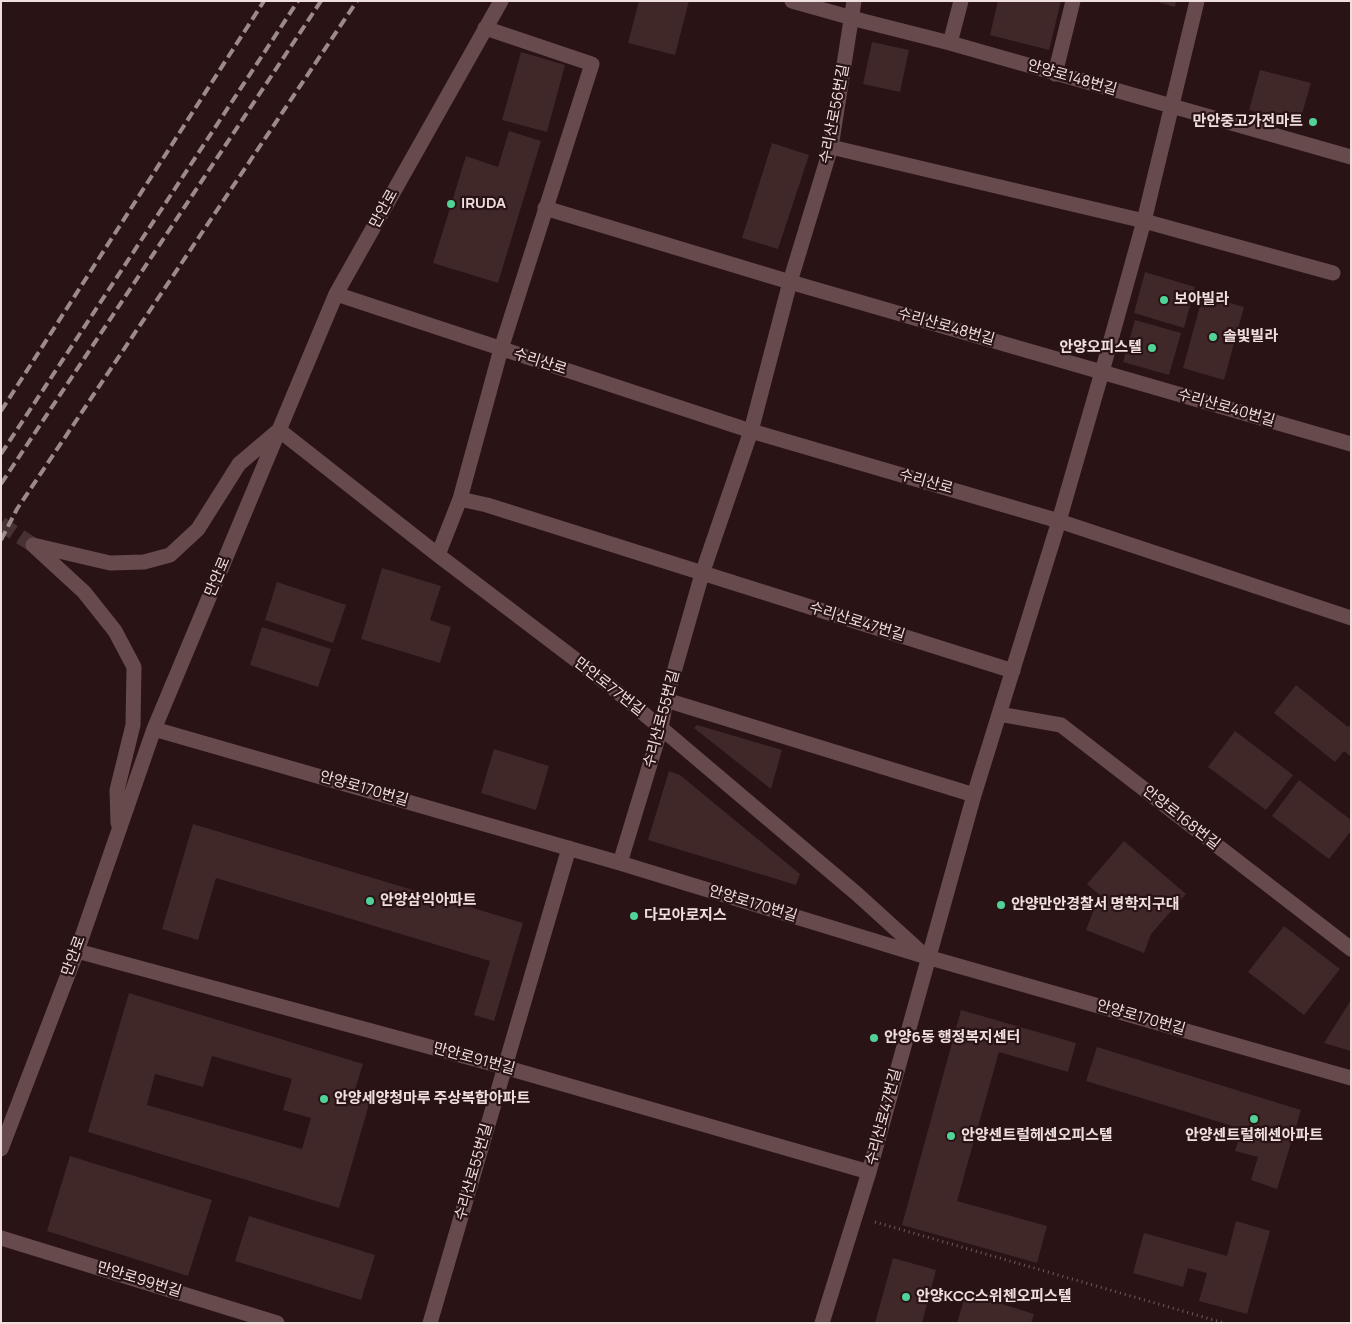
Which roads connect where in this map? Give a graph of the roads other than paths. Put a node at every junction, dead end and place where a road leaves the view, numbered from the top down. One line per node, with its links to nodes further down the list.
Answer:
1 (501, 1): 8 (street, 만안로)
2 (792, 1): 7 (street, 안양로148번길)
3 (854, 1): 7 (street, 수리산로56번길)
4 (961, 1): 9 (street)
5 (1073, 1): 10 (street)
6 (1197, 1): 11 (street)
7 (851, 18): 9 (street, 안양로148번길); 12 (street, 수리산로56번길)
8 (485, 28): 14 (street); 18 (street, 만안로)
9 (950, 43): 10 (street, 안양로148번길)
10 (1055, 74): 11 (street, 안양로148번길)
11 (1172, 105): 13 (street, 안양로148번길); 15 (street)
12 (831, 147): 15 (street); 17 (street, 수리산로56번길)
13 (1351, 157)
14 (545, 208): 17 (street); 19 (street)
15 (1144, 221): 16 (street); 20 (street)
16 (1333, 274)
17 (790, 282): 20 (street, 수리산로48번길); 22 (street, 수리산로56번길)
18 (336, 294): 19 (street, 수리산로); 21 (street, 만안로)
19 (501, 349): 22 (street, 수리산로); 24 (street, 수리산로)
20 (1102, 372): 23 (street, 수리산로40번길); 25 (street)
21 (279, 430): 26 (street, 만안로77번길); 33 (street, 만안로); 35 (street)
22 (751, 431): 25 (street, 수리산로); 27 (street, 수리산로55번길)
23 (1351, 444)
24 (460, 498): 26 (street, 수리산로); 27 (street)
25 (1059, 521): 28 (street, 수리산로); 29 (street, 수리산로47번길)
26 (438, 555): 32 (street, 만안로77번길)
27 (702, 574): 29 (street, 수리산로47번길); 30 (street, 수리산로55번길)
28 (1350, 616)
29 (1012, 671): 31 (street, 수리산로47번길)
30 (666, 700): 32 (street, 수리산로55번길); 34 (street)
31 (999, 714): 34 (street, 수리산로47번길); 38 (street, 안양로168번길)
32 (661, 728): 37 (street, 수리산로55번길); 40 (street, 만안로77번길)
33 (154, 729): 35 (street, 만안로); 36 (street, 안양로170번길)
34 (974, 795): 40 (street, 수리산로47번길)
35 (118, 834): 39 (street, 만안로)
36 (569, 848): 37 (street, 안양로170번길); 41 (street, 수리산로55번길)
37 (620, 863): 40 (street, 안양로170번길)
38 (1351, 949)
39 (77, 951): 41 (street, 만안로91번길); 43 (street, 만안로)
40 (928, 957): 42 (street, 안양로170번길); 44 (street, 수리산로47번길)
41 (504, 1067): 44 (street, 만안로91번길); 47 (street, 수리산로55번길)
42 (1351, 1078)
43 (1, 1149)
44 (869, 1172): 48 (street, 수리산로47번길)
45 (1, 1238): 46 (street, 만안로99번길)
46 (277, 1323)
47 (430, 1323)
48 (822, 1323)

